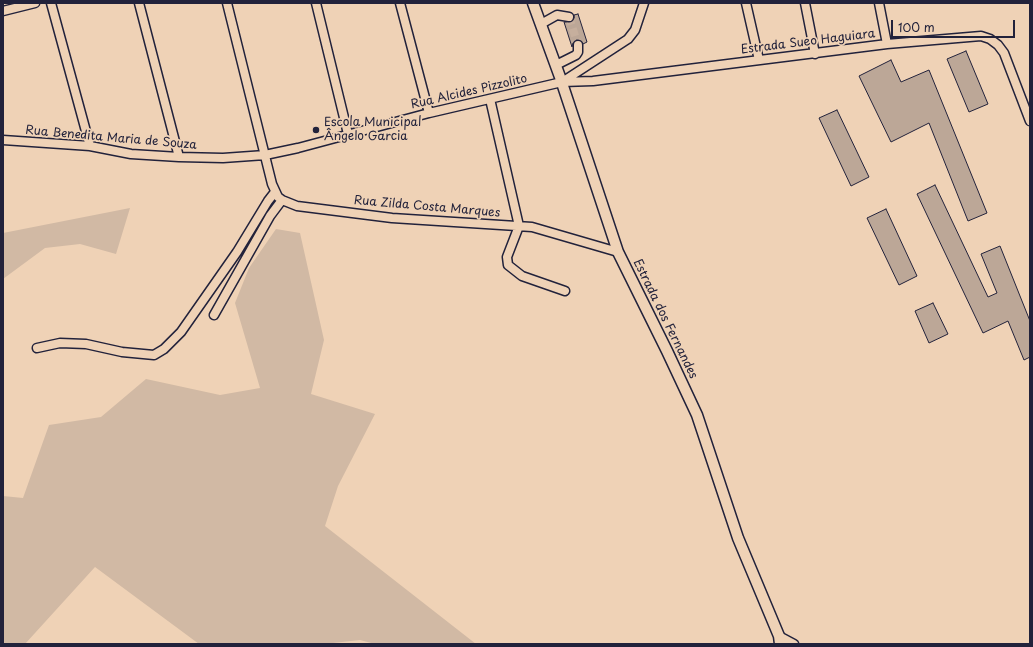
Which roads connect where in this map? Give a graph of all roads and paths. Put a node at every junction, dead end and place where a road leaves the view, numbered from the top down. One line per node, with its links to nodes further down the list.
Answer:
1 (35, 3): 12 (street)
2 (52, 3): 26 (street)
3 (140, 3): 28 (street)
4 (227, 3): 27 (street, Rua Zilda Costa Marques)
5 (316, 3): 24 (street)
6 (400, 3): 22 (street)
7 (533, 3): 14 (main road, Estrada dos Fernandes)
8 (644, 3): 20 (street)
9 (746, 3): 18 (street)
10 (805, 3): 17 (street)
11 (879, 3): 15 (street)
12 (3, 11)
13 (569, 17): 14 (street)
14 (541, 24): 19 (main road, Estrada dos Fernandes)
15 (887, 44): 17 (street, Estrada Sueo Haguiara); 23 (street, Estrada Sueo Haguiara)
16 (578, 45): 19 (street)
17 (815, 54): 18 (street, Estrada Sueo Haguiara)
18 (759, 60): 20 (street, Estrada Sueo Haguiara)
19 (556, 65): 20 (main road, Estrada dos Fernandes)
20 (562, 82): 21 (street, Rua Alcides Pizzolito); 32 (main road, Estrada dos Fernandes)
21 (490, 99): 22 (street, Rua Alcides Pizzolito); 31 (street)
22 (430, 113): 24 (street, Rua Alcides Pizzolito)
23 (1030, 121)
24 (348, 134): 27 (street, Rua Alcides Pizzolito)
25 (3, 140): 26 (street, Rua Benedita Maria de Souza)
26 (90, 146): 28 (street, Rua Benedita Maria de Souza)
27 (265, 155): 28 (street, Rua Benedita Maria de Souza); 29 (street, Rua Zilda Costa Marques)
28 (179, 157)
29 (275, 192): 30 (street, Rua Zilda Costa Marques); 35 (street)
30 (282, 200): 31 (street, Rua Zilda Costa Marques); 34 (street)
31 (519, 226): 32 (street, Rua Zilda Costa Marques); 33 (street)
32 (618, 252): 36 (main road, Estrada dos Fernandes)
33 (565, 291)
34 (214, 315)
35 (37, 348)
36 (779, 640): 37 (street)
37 (794, 644)

